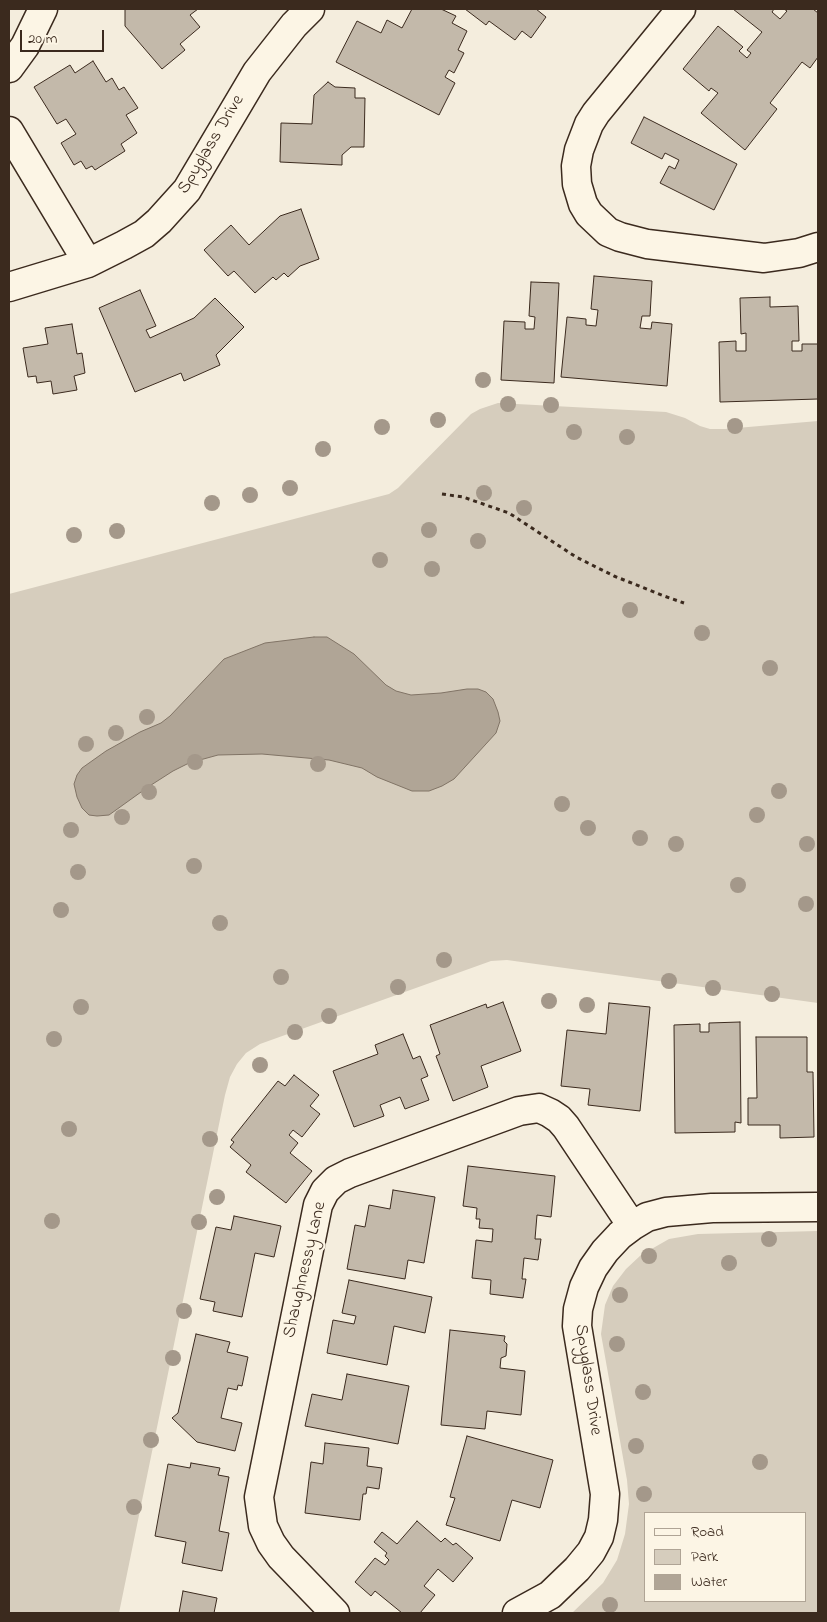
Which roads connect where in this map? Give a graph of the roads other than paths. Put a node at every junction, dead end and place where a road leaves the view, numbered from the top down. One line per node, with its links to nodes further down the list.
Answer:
1 (43, 9): 4 (street)
2 (310, 9): 7 (street, Spyglass Drive)
3 (681, 9): 6 (street)
4 (9, 68)
5 (9, 131): 7 (street)
6 (818, 247)
7 (88, 263): 8 (street, Spyglass Drive)
8 (9, 287)
9 (818, 1207): 10 (street, Spyglass Drive)
10 (632, 1226): 11 (street, Shaughnessy Lane); 12 (street, Spyglass Drive)
11 (335, 1613)
12 (517, 1613)

